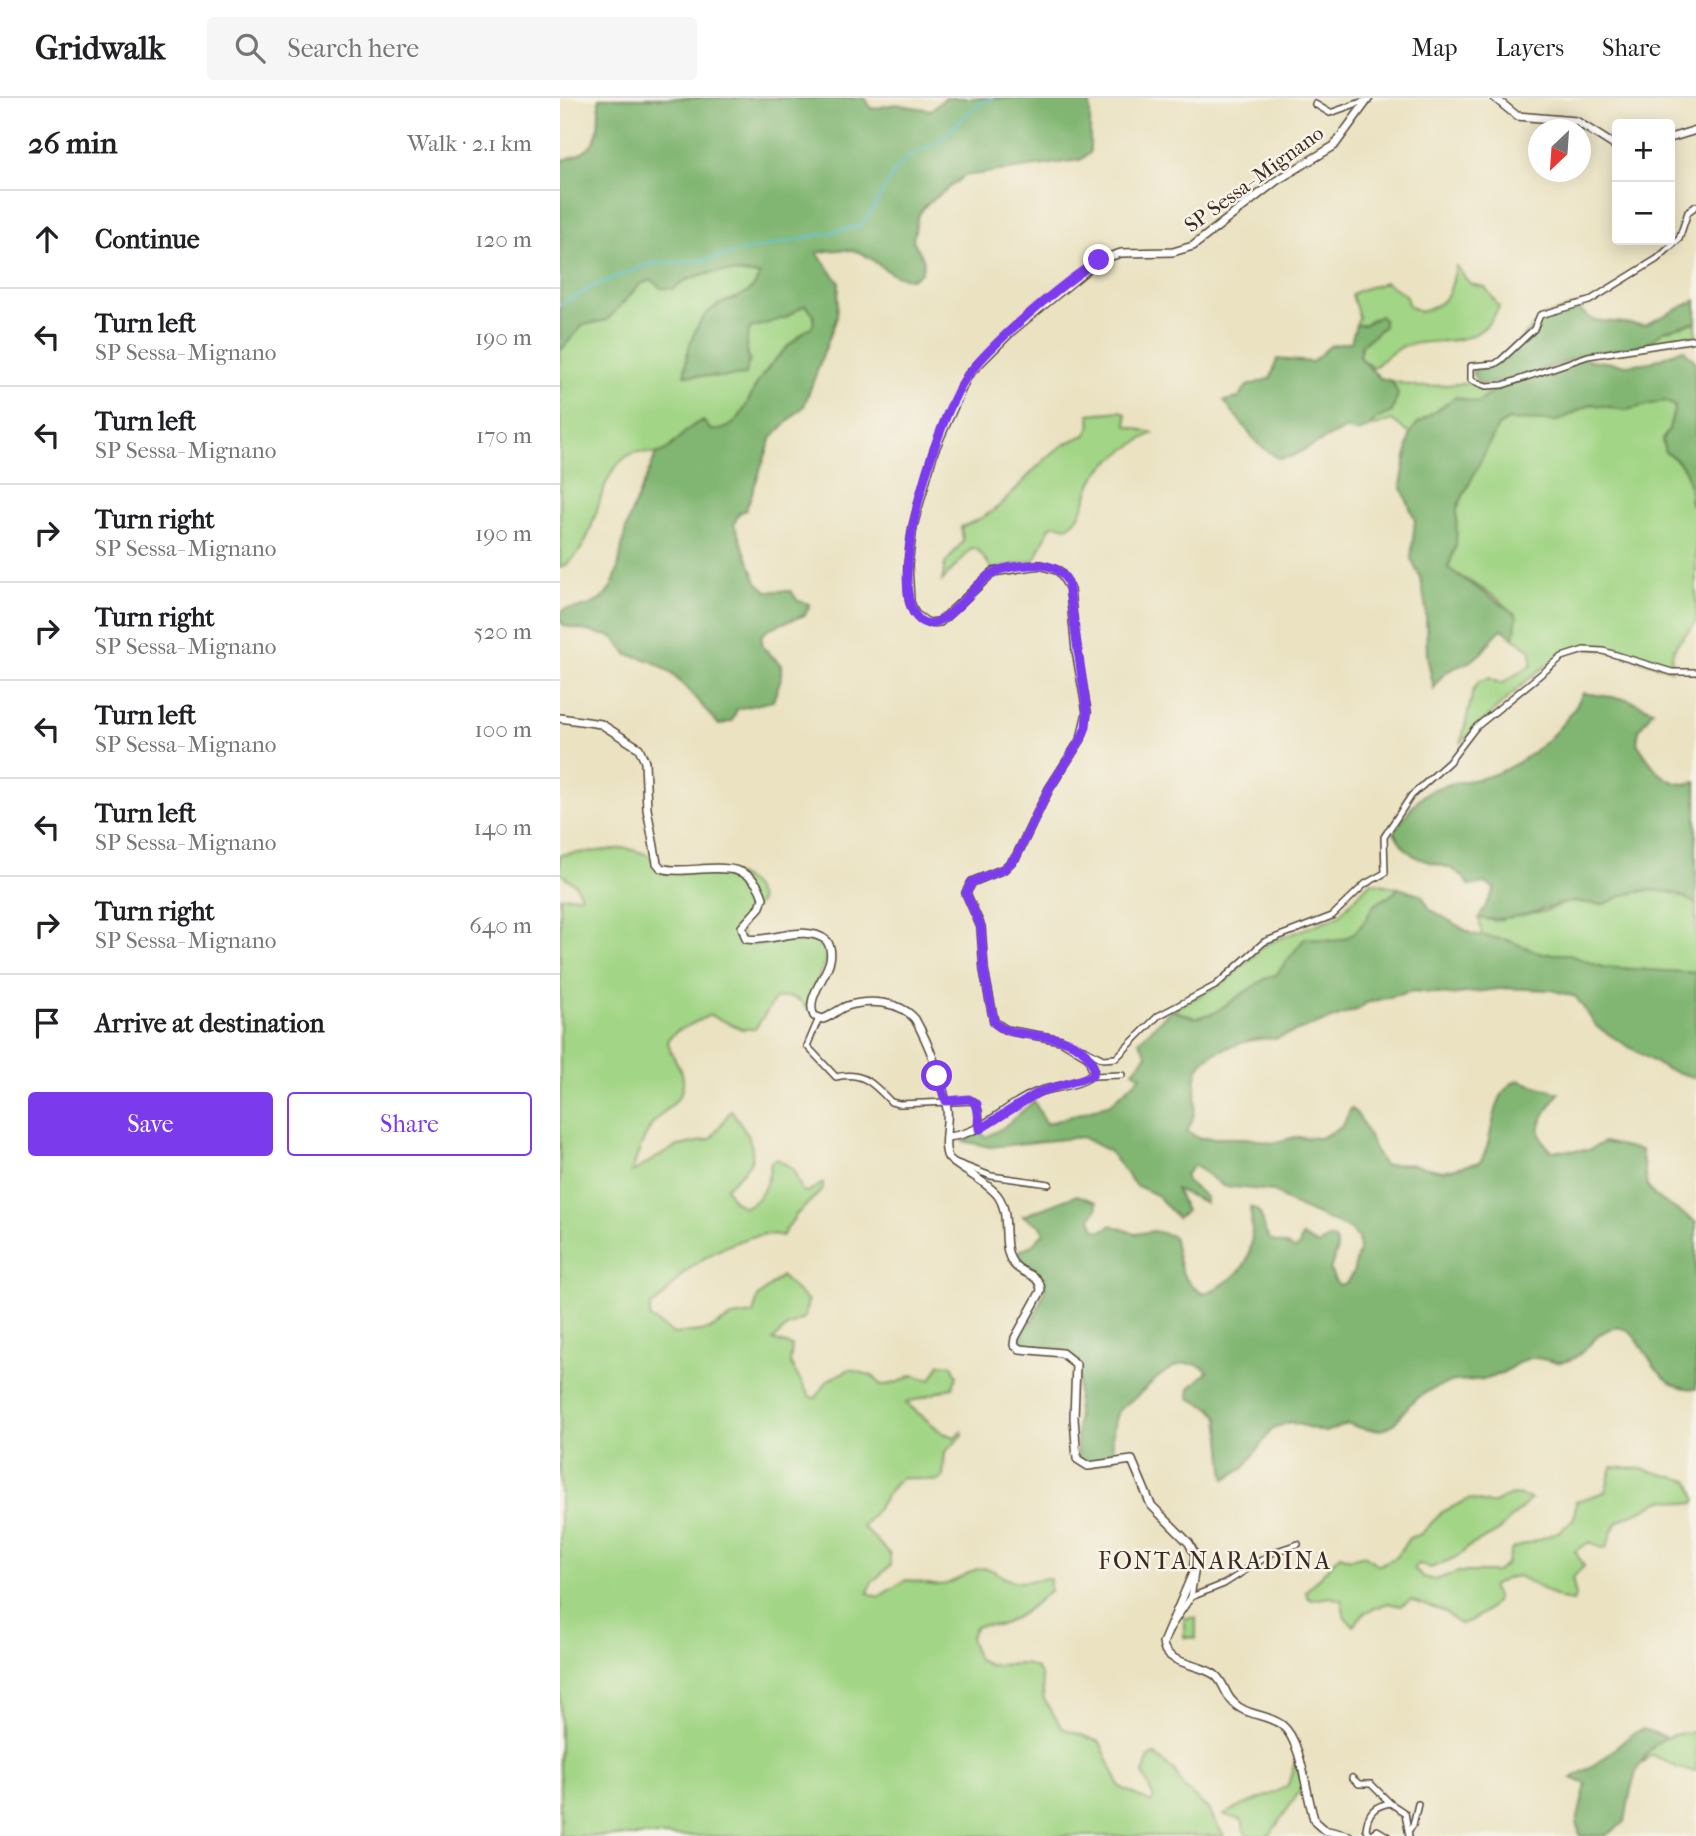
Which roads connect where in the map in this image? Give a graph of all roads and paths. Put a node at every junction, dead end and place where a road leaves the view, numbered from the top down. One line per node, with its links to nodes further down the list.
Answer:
1 (1495, 98): 6 (street)
2 (1366, 100): 3 (street); 12 (street, SP Sessa- Mignano)
3 (1315, 104)
4 (1696, 130): 5 (street)
5 (1675, 136)
6 (1612, 144)
7 (1696, 206): 8 (street)
8 (1696, 339)
9 (1696, 672): 12 (street)
10 (560, 718): 11 (street)
11 (819, 1018): 15 (street); 15 (street)
12 (1080, 1050): 14 (street)
13 (1122, 1075): 14 (street)
14 (1092, 1076): 16 (street)
15 (946, 1101): 16 (street); 17 (street)
16 (980, 1129): 17 (street)
17 (947, 1137): 18 (street)
18 (954, 1163): 19 (street); 21 (street)
19 (1049, 1184)
20 (1298, 1544): 22 (street)
21 (1195, 1565): 22 (street); 23 (street)
22 (1191, 1597): 23 (street)
23 (1171, 1627): 29 (street)
24 (1352, 1778): 25 (street)
25 (1390, 1803): 27 (street); 28 (street)
26 (1418, 1804): 27 (street)
27 (1409, 1833)
28 (1369, 1835): 30 (street)
29 (1349, 1836)
30 (1387, 1836)

